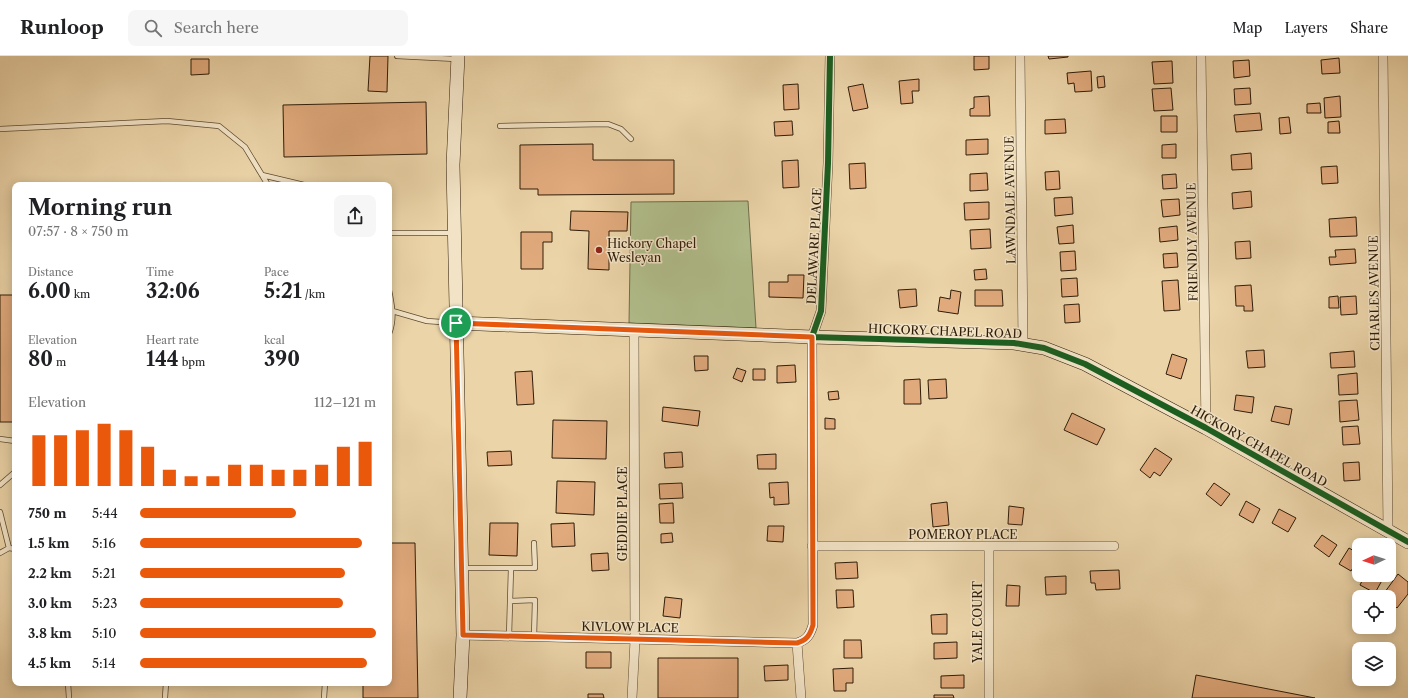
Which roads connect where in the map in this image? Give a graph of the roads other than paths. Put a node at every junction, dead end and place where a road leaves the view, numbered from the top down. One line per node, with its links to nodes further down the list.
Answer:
1 (397, 56): 6 (lane)
2 (830, 56): 18 (street, DELAWARE PLACE)
3 (1020, 56): 19 (street, LAWNDALE AVENUE)
4 (1201, 56): 20 (street, FRIENDLY AVENUE)
5 (1383, 56): 26 (street, CHARLES AVENUE)
6 (458, 58): 14 (street)
7 (500, 126): 9 (lane)
8 (0, 128): 10 (lane)
9 (632, 139)
10 (262, 175): 11 (lane); 12 (lane)
11 (266, 182)
12 (291, 182)
13 (392, 233): 14 (lane)
14 (455, 233): 16 (street)
15 (392, 310): 16 (lane)
16 (456, 323): 17 (street, HICKORY CHAPEL ROAD); 35 (street)
17 (634, 330): 18 (street, HICKORY CHAPEL ROAD); 41 (street, GEDDIE PLACE)
18 (812, 337): 19 (street, HICKORY CHAPEL ROAD); 29 (street, DELAWARE PLACE)
19 (1023, 344): 20 (street, HICKORY CHAPEL ROAD)
20 (1206, 428): 26 (street, HICKORY CHAPEL ROAD)
21 (0, 439): 22 (lane)
22 (12, 441)
23 (12, 475): 24 (lane)
24 (0, 485)
25 (0, 512): 32 (lane)
26 (1388, 530): 27 (street, HICKORY CHAPEL ROAD)
27 (1408, 542)
28 (534, 543): 36 (lane)
29 (812, 546): 30 (street, POMEROY PLACE); 42 (street, DELAWARE PLACE)
30 (989, 546): 31 (street, POMEROY PLACE); 52 (street, YALE COURT)
31 (1114, 546)
32 (9, 548): 33 (lane); 34 (lane)
33 (12, 548)
34 (0, 553)
35 (462, 568): 36 (lane); 38 (street)
36 (511, 568): 37 (lane)
37 (510, 601): 39 (lane); 40 (lane)
38 (463, 635): 39 (street, KIVLOW PLACE); 49 (street)
39 (510, 636): 40 (street, KIVLOW PLACE)
40 (534, 637): 41 (street, KIVLOW PLACE)
41 (634, 640): 42 (street, KIVLOW PLACE); 50 (street, GEDDIE PLACE)
42 (797, 643): 51 (street)
43 (68, 686): 46 (lane)
44 (166, 686): 47 (lane)
45 (325, 686): 48 (lane)
46 (69, 698)
47 (165, 698)
48 (324, 698)
49 (460, 698)
50 (632, 698)
51 (801, 698)
52 (988, 698)

